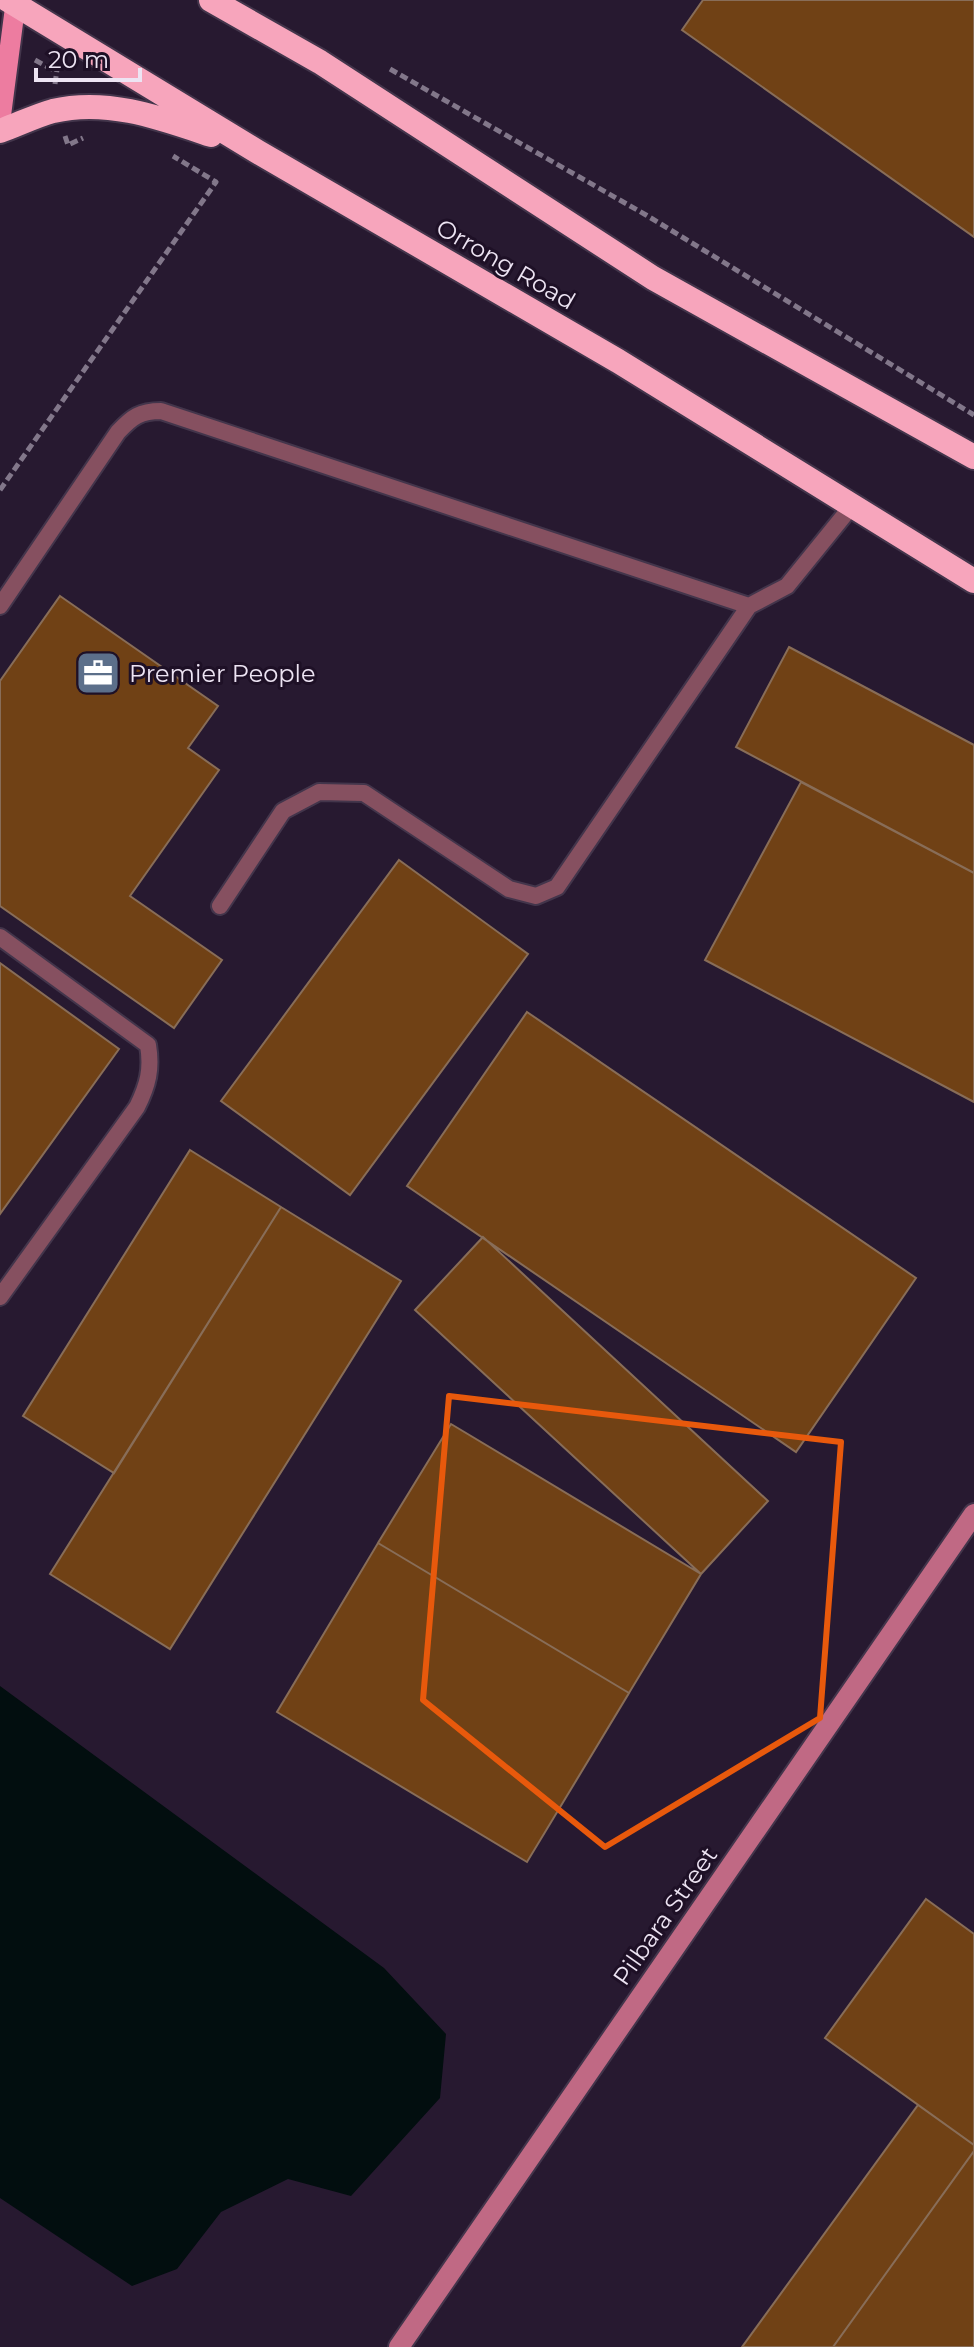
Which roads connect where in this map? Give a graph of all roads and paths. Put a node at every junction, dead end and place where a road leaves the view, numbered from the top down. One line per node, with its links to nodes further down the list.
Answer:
1 (211, 0): 12 (highway)
2 (13, 1): 6 (main road); 10 (highway, Orrong Road)
3 (377, 61): 11 (path)
4 (55, 71): 5 (path)
5 (54, 111): 7 (highway); 8 (path); 10 (highway)
6 (0, 123)
7 (0, 131)
8 (90, 136)
9 (162, 150): 13 (path)
10 (258, 152): 14 (highway, Orrong Road)
11 (974, 415)
12 (974, 457)
13 (0, 490)
14 (851, 507): 15 (highway, Orrong Road); 17 (lane)
15 (974, 581)
16 (0, 606): 17 (lane)
17 (749, 606): 18 (lane)
18 (220, 906)
19 (0, 937): 20 (lane)
20 (0, 1297)
21 (974, 1514): 22 (main road, Pilbara Street)
22 (399, 2347)

